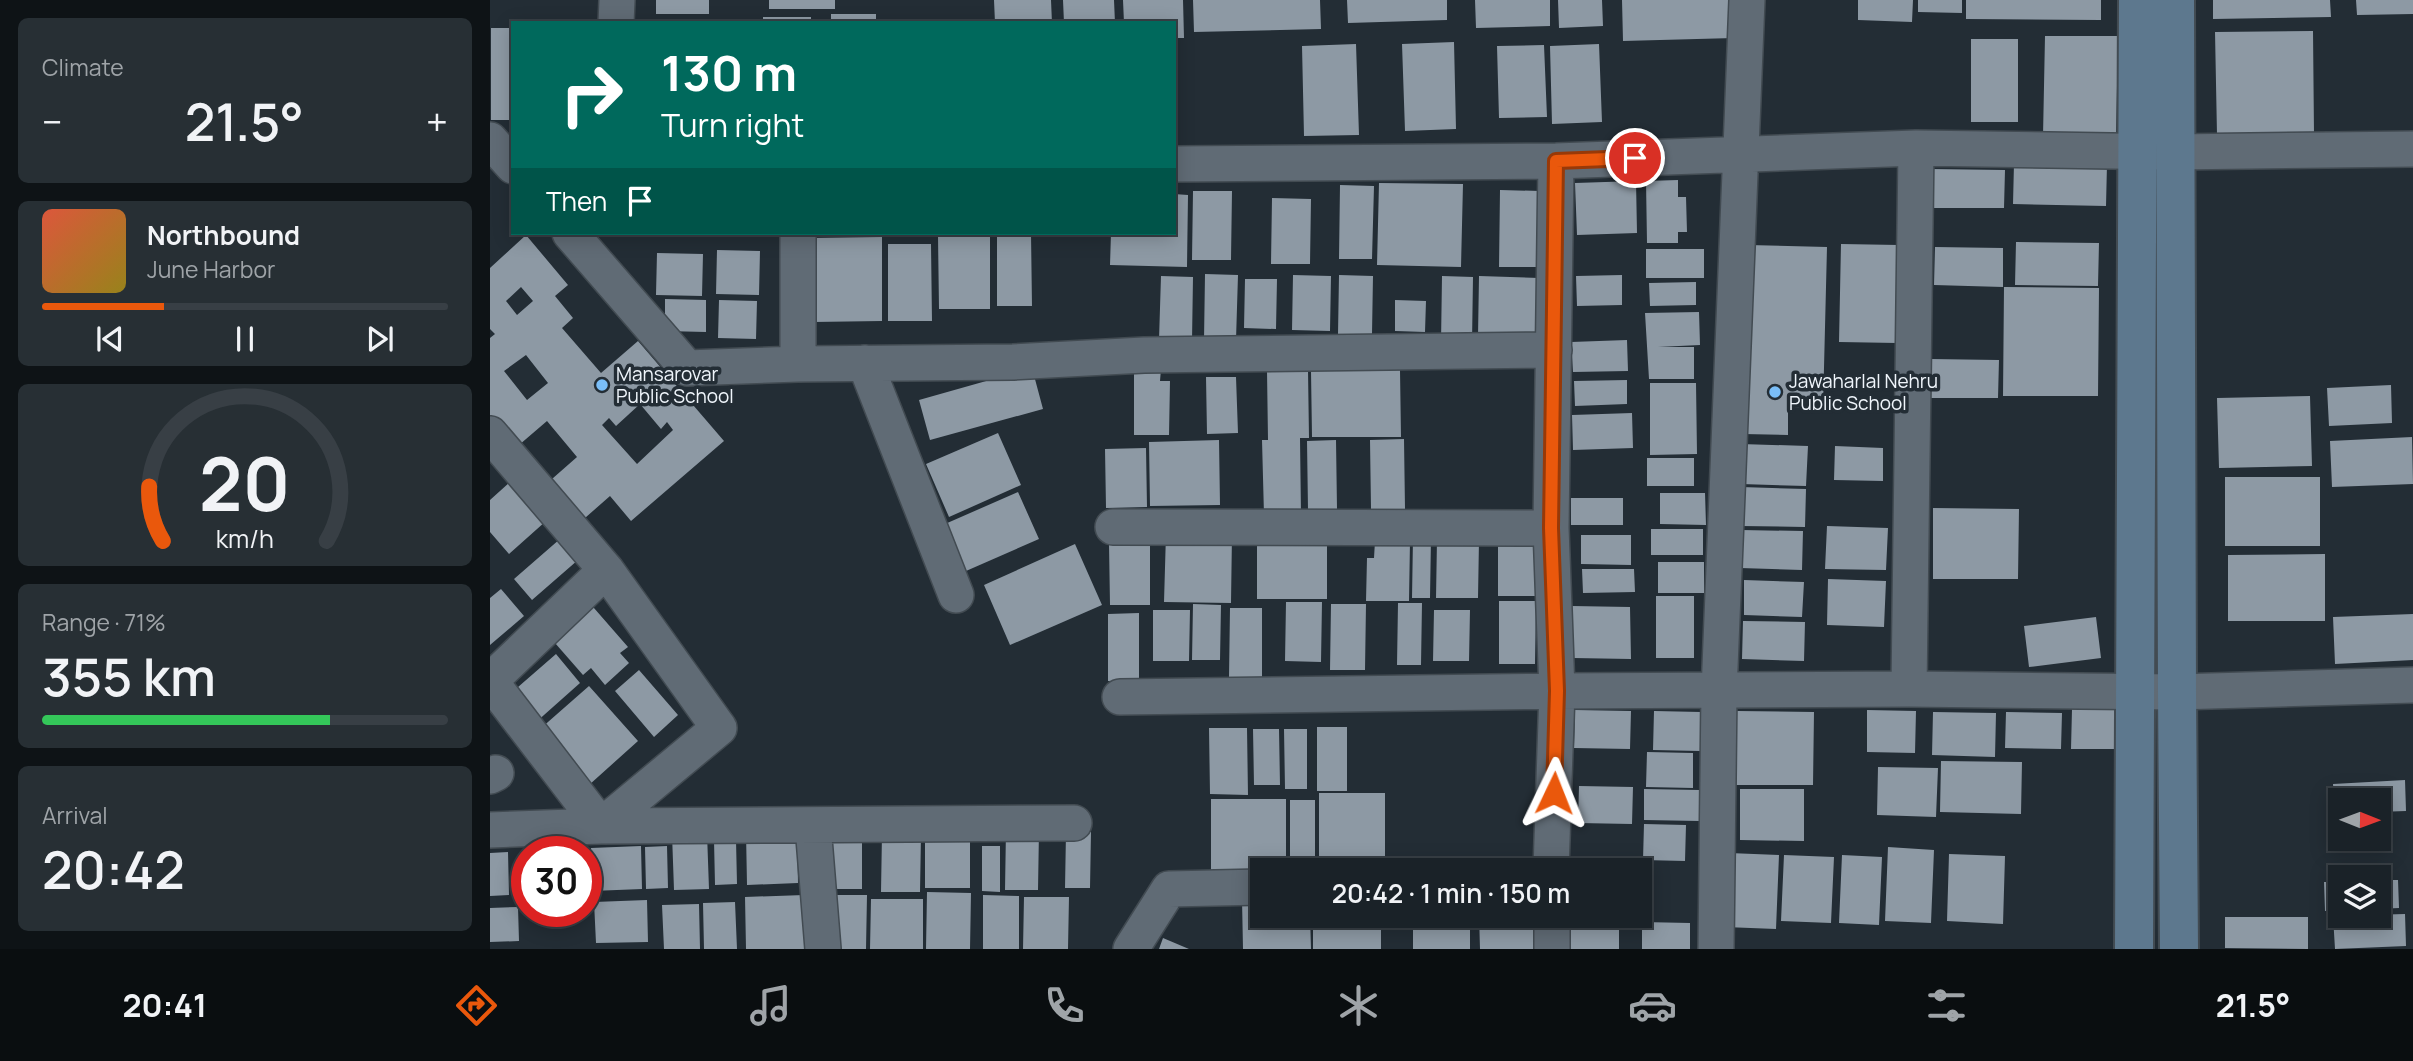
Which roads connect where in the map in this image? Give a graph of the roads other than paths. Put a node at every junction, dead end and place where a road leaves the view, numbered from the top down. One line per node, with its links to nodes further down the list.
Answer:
1 (617, 0): 5 (street)
2 (1747, 0): 9 (street)
3 (2138, 0): 8 (street)
4 (2175, 0): 8 (street)
5 (616, 21)
6 (1916, 148): 8 (street); 9 (street); 24 (street)
7 (2413, 149): 8 (street)
8 (2157, 151): 26 (street); 28 (street)
9 (1741, 154): 10 (street); 27 (street)
10 (1556, 161): 11 (street); 14 (street)
11 (1176, 164)
12 (572, 235): 16 (street)
13 (798, 235): 16 (street)
14 (1554, 350): 15 (street); 19 (street)
15 (864, 363): 16 (street); 21 (street)
16 (798, 364)
17 (490, 434): 20 (street)
18 (1113, 527): 19 (street)
19 (1551, 528): 25 (street)
20 (606, 570): 22 (street); 31 (street)
21 (956, 596)
22 (490, 681): 31 (street)
23 (2413, 685): 28 (street)
24 (1909, 689): 26 (street); 27 (street)
25 (1557, 691): 27 (street); 29 (street); 34 (street)
26 (2134, 691): 28 (street); 41 (street)
27 (1719, 692): 40 (street)
28 (2176, 692): 42 (street)
29 (1120, 697)
30 (1073, 823): 32 (street)
31 (601, 826): 32 (street); 33 (street)
32 (813, 826): 37 (street)
33 (490, 830)
34 (1551, 858)
35 (1250, 887): 38 (street)
36 (1552, 928): 39 (street)
37 (823, 949)
38 (1131, 949)
39 (1552, 949)
40 (1716, 949)
41 (2134, 949)
42 (2179, 949)

